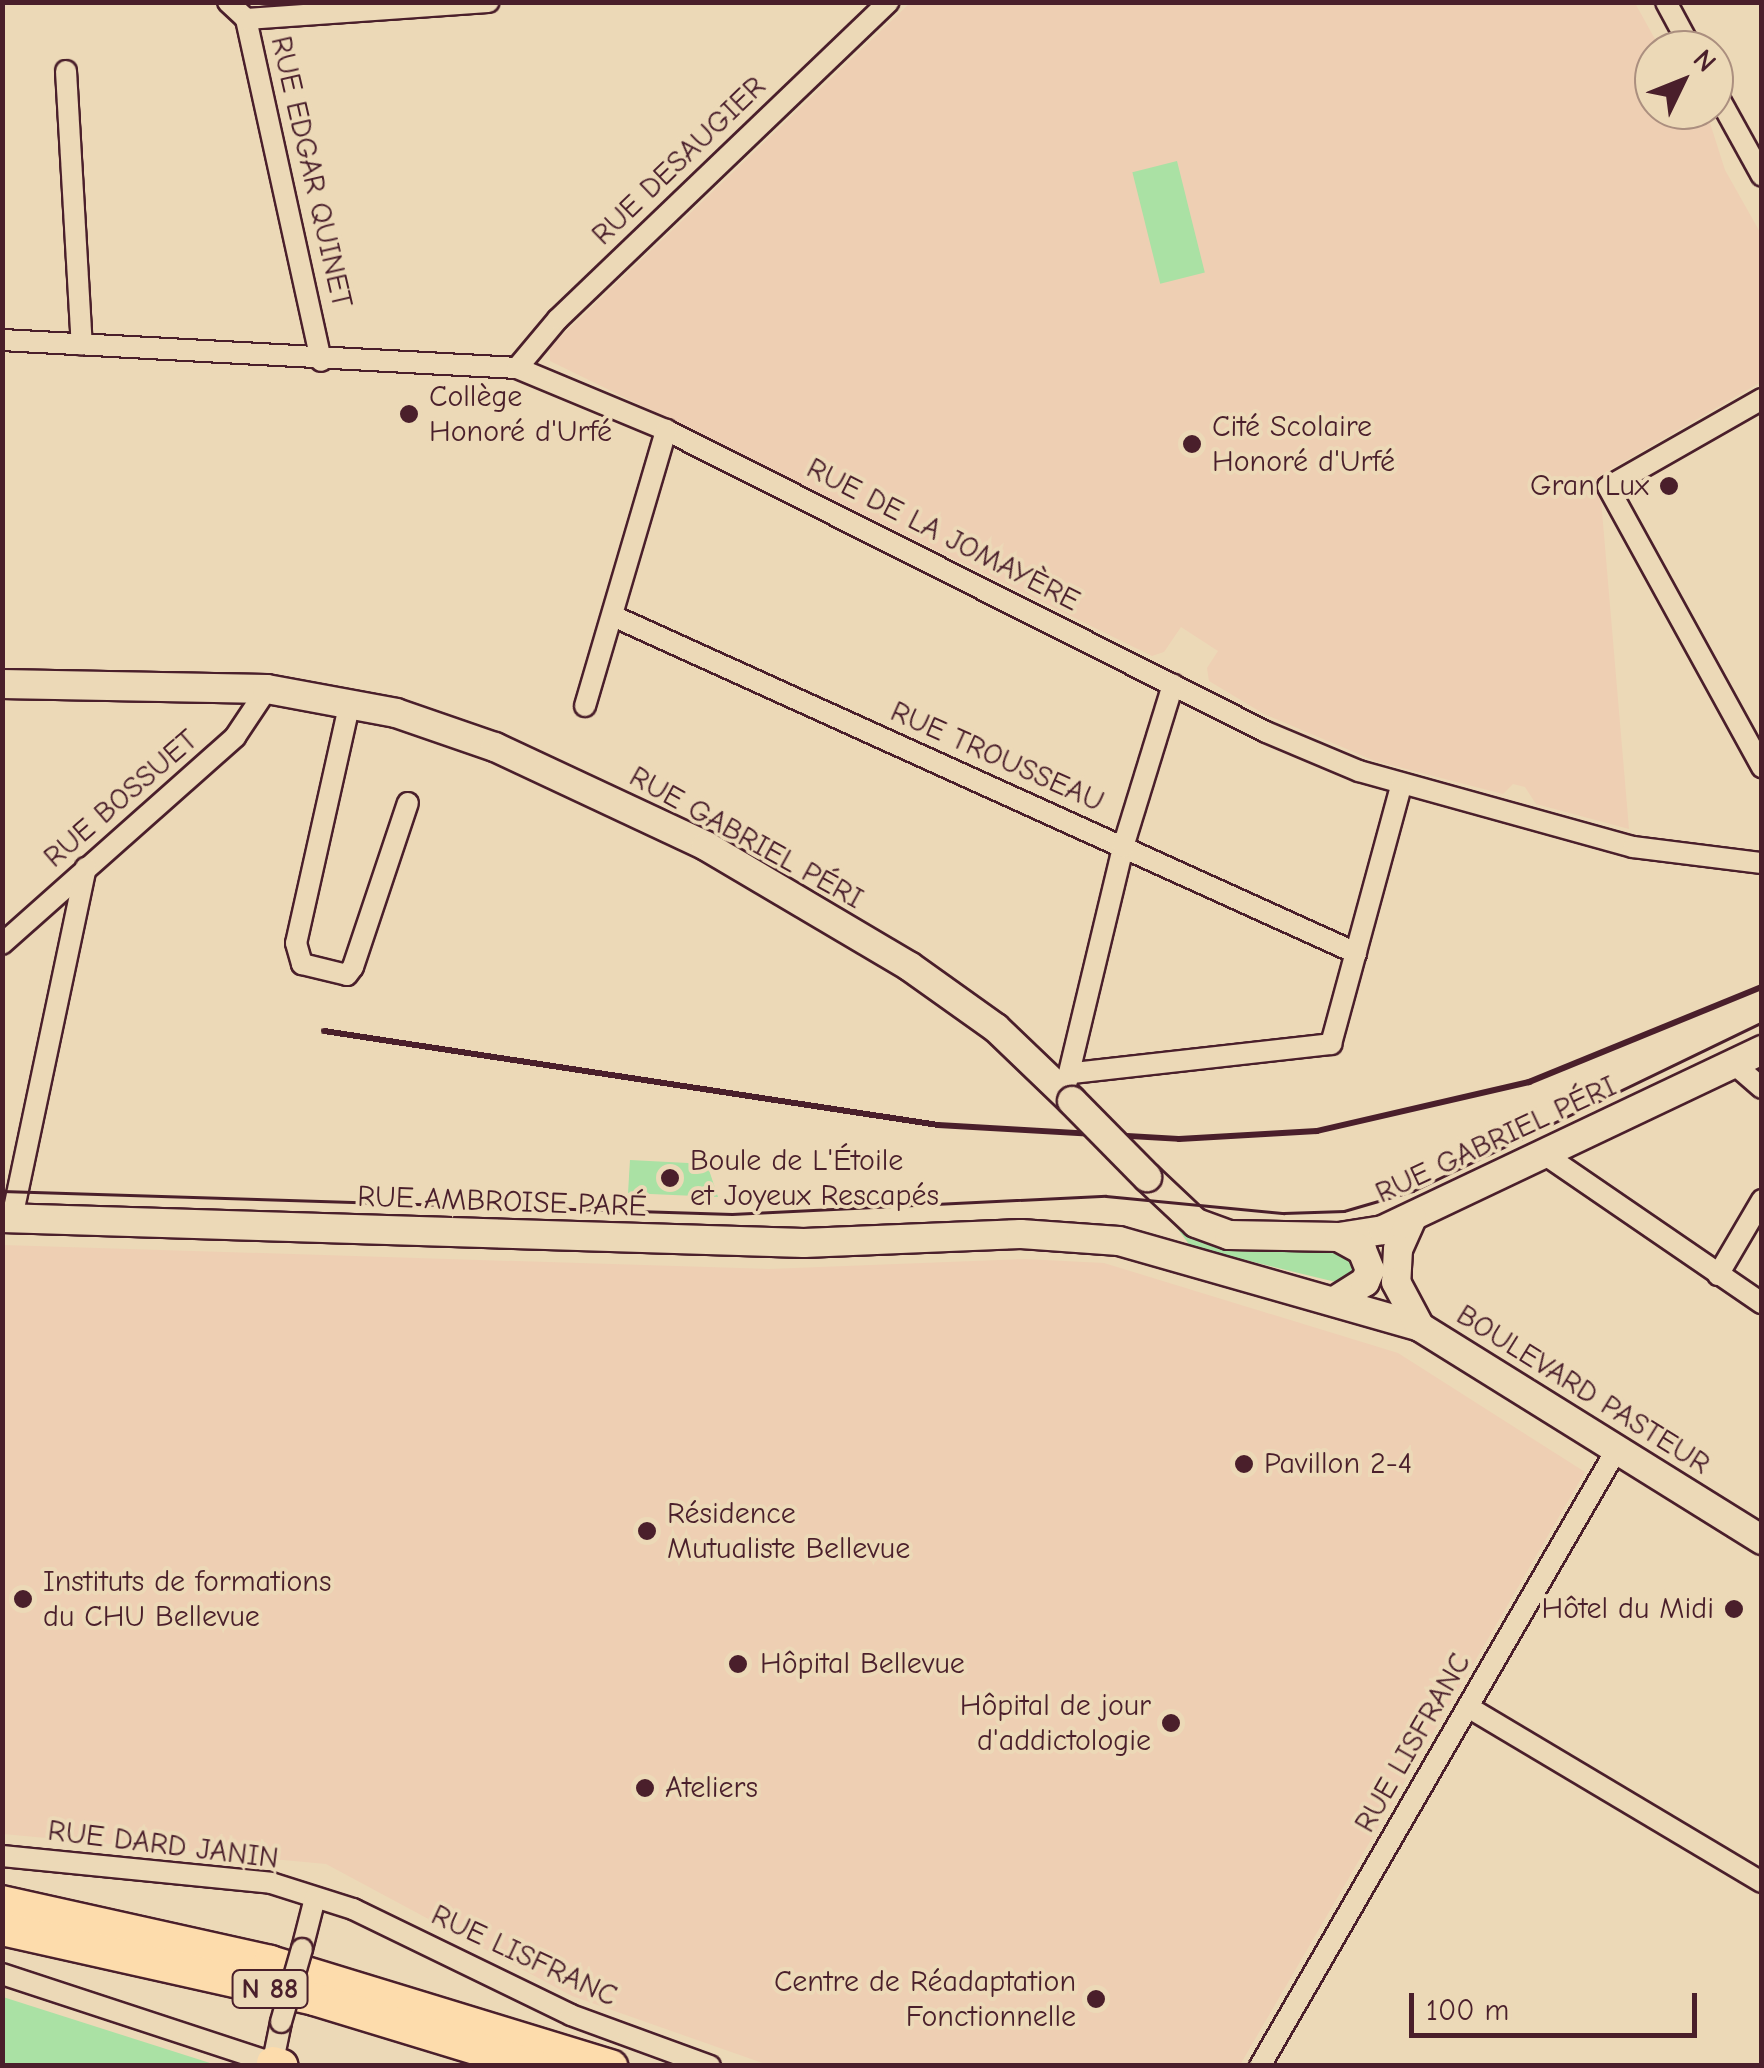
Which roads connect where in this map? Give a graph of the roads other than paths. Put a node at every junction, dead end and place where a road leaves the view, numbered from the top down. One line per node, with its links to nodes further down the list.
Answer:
1 (228, 2): 5 (street, RUE EDGAR QUINET)
2 (488, 2): 5 (street)
3 (888, 2): 13 (street, RUE DESAUGIER)
4 (1666, 2): 6 (street)
5 (246, 18): 12 (street, RUE EDGAR QUINET)
6 (1681, 30)
7 (66, 70): 11 (street)
8 (1734, 125): 9 (street)
9 (1762, 176)
10 (2, 340): 11 (street, RUE DE LA JOMAYÈRE)
11 (82, 345): 12 (street, RUE DE LA JOMAYÈRE)
12 (321, 361): 13 (street, RUE DE LA JOMAYÈRE)
13 (517, 368): 15 (street, RUE DE LA JOMAYÈRE)
14 (1762, 398): 22 (street)
15 (666, 430): 16 (street); 18 (street, RUE DE LA JOMAYÈRE)
16 (613, 616): 21 (street); 25 (street, RUE TROUSSEAU)
17 (2, 684): 19 (main road, RUE GABRIEL PÉRI)
18 (1172, 684): 23 (street, RUE DE LA JOMAYÈRE); 25 (street)
19 (268, 690): 20 (main road, RUE GABRIEL PÉRI); 27 (street, RUE BOSSUET)
20 (350, 702): 24 (street); 32 (main road, RUE GABRIEL PÉRI)
21 (585, 706)
22 (1762, 766)
23 (1401, 786): 26 (street, RUE DE LA JOMAYÈRE); 29 (street)
24 (408, 803)
25 (1123, 847): 29 (street, RUE TROUSSEAU); 32 (street)
26 (1762, 862)
27 (86, 868): 28 (street, RUE BOSSUET); 36 (street)
28 (2, 944)
29 (1356, 953): 32 (street)
30 (1762, 1050): 31 (main road, RUE GABRIEL PÉRI)
31 (1733, 1063): 33 (street); 34 (main road, RUE GABRIEL PÉRI)
32 (1068, 1088): 38 (main road, RUE GABRIEL PÉRI, bridge)
33 (1762, 1088)
34 (1544, 1154): 37 (main road, RUE GABRIEL PÉRI); 40 (street)
35 (1762, 1200): 40 (street)
36 (7, 1218): 39 (main road, RUE AMBROISE PARÉ)
37 (1412, 1218): 38 (main road, RUE GABRIEL PÉRI); 43 (main road, BOULEVARD PASTEUR)
38 (1338, 1237): 41 (main road)
39 (1178, 1255): 41 (main road, BOULEVARD PASTEUR)
40 (1718, 1275): 42 (street)
41 (1336, 1300): 43 (main road, BOULEVARD PASTEUR)
42 (1762, 1303)
43 (1420, 1328): 44 (main road, BOULEVARD PASTEUR)
44 (1617, 1449): 45 (main road, BOULEVARD PASTEUR); 46 (street, RUE LISFRANC)
45 (1762, 1540)
46 (1468, 1707): 48 (street); 59 (street, RUE LISFRANC)
47 (2, 1856): 50 (street, RUE DARD JANIN)
48 (1762, 1882)
49 (2, 1890): 52 (highway, N 88)
50 (315, 1898): 55 (street, bridge); 58 (street, RUE LISFRANC)
51 (2, 1902): 52 (highway, N 88)
52 (62, 1913): 57 (highway, N 88)
53 (2, 1929): 56 (highway, N 88)
54 (2, 1974): 55 (street)
55 (276, 2065)
56 (534, 2066)
57 (611, 2066)
58 (710, 2066)
59 (1260, 2066)

